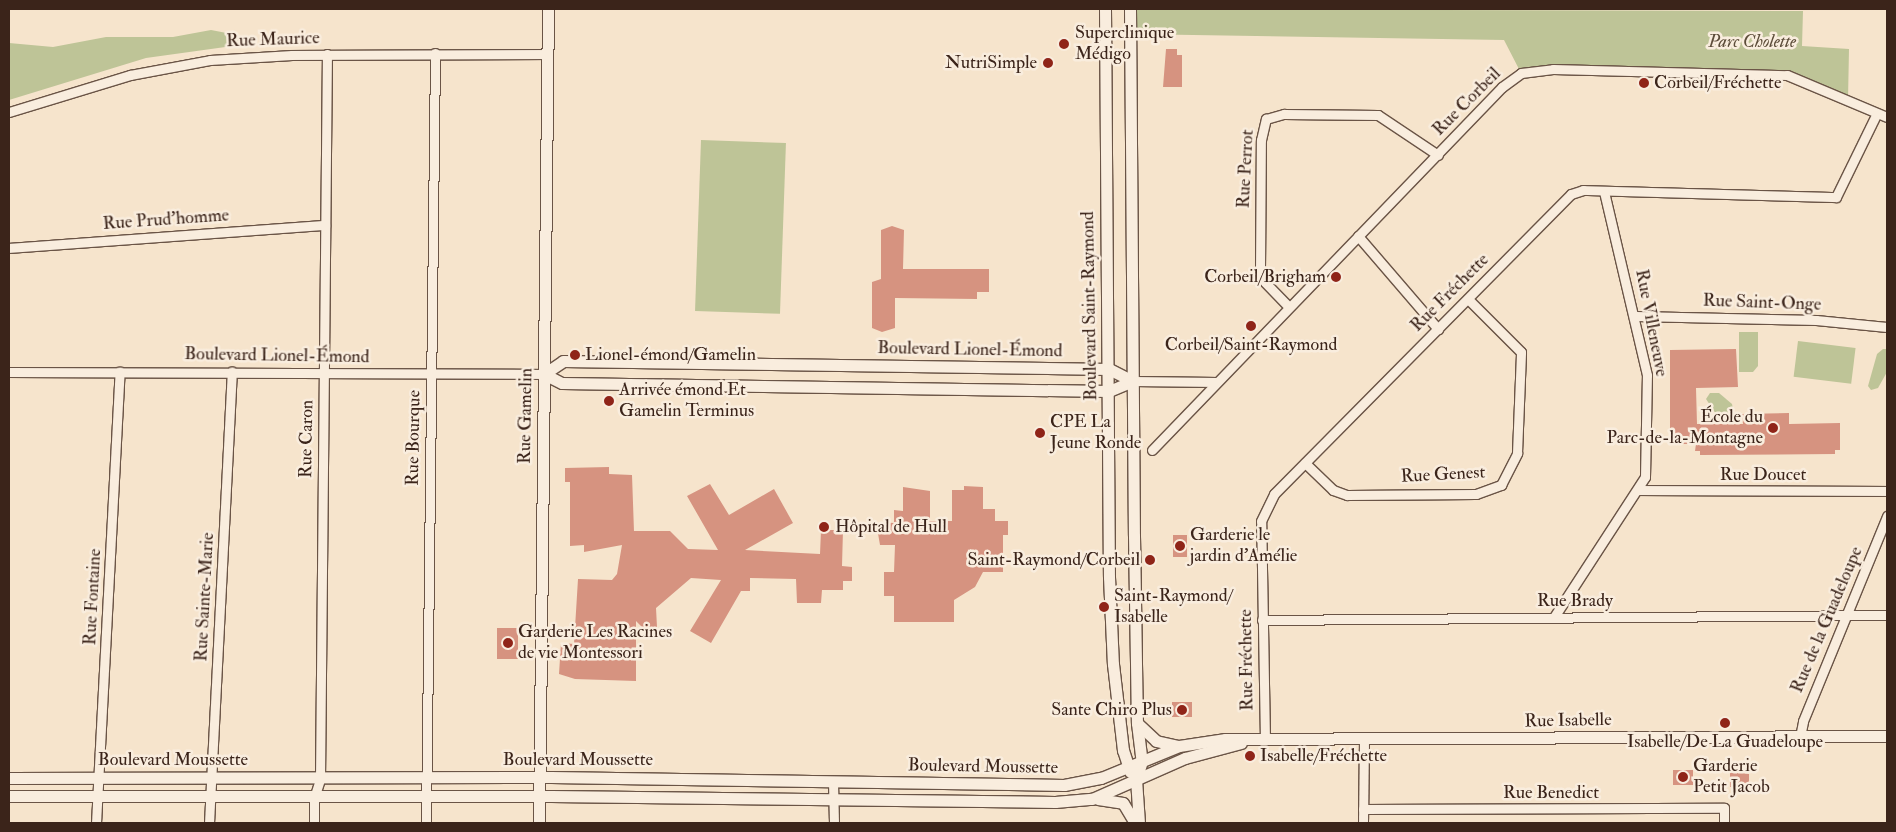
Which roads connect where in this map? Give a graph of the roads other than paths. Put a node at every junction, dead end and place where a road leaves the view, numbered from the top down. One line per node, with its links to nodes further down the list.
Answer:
1 (548, 9): 6 (street, Rue Gamelin)
2 (1105, 9): 20 (street, Boulevard Saint-Raymond)
3 (1130, 9): 27 (street)
4 (435, 53): 5 (street, Rue Maurice); 6 (street, Rue Maurice); 26 (street, Rue Bourque)
5 (327, 54): 7 (street, Rue Maurice); 12 (street, Rue Caron)
6 (546, 54): 25 (street, Rue Gamelin)
7 (9, 112)
8 (1877, 113): 9 (street, Rue Corbeil); 10 (street, Rue Corbeil); 11 (street, Rue Fréchette)
9 (1887, 117)
10 (1438, 155): 13 (street, Rue Corbeil); 16 (street, Rue Perrot)
11 (1604, 192): 15 (street, Rue Fréchette); 17 (street, Rue Villeneuve)
12 (325, 226): 14 (street, Rue Prud'homme); 24 (street, Rue Caron)
13 (1358, 236): 16 (street, Rue Corbeil); 18 (street)
14 (9, 248)
15 (1468, 299): 18 (street, Rue Fréchette); 31 (street, Rue Genest)
16 (1288, 306): 28 (street, Rue Corbeil)
17 (1636, 316): 19 (street, Rue Saint-Onge); 32 (street, Rue Villeneuve)
18 (1438, 328): 31 (street, Rue Fréchette)
19 (1887, 328)
20 (1109, 369): 25 (street, Boulevard Lionel-Émond); 27 (street, Boulevard Lionel-Émond); 29 (street, Boulevard Saint-Raymond)
21 (9, 372): 22 (street, Boulevard Lionel-Émond)
22 (120, 372): 23 (street, Boulevard Lionel-Émond); 51 (street, Rue Fontaine)
23 (232, 372): 24 (street, Boulevard Lionel-Émond); 52 (street, Rue Sainte-Marie)
24 (324, 374): 26 (street, Boulevard Lionel-Émond); 53 (street, Rue Caron)
25 (544, 374): 26 (street, Boulevard Lionel-Émond); 29 (street, Boulevard Lionel-Émond); 49 (street, Rue Gamelin)
26 (432, 375): 48 (street, Rue Bourque)
27 (1134, 381): 28 (street); 29 (street, Boulevard Lionel-Émond); 39 (street)
28 (1217, 382): 30 (street, Rue Corbeil)
29 (1109, 391): 47 (street, Boulevard Saint-Raymond)
30 (1152, 450)
31 (1305, 463): 38 (street, Rue Fréchette)
32 (1639, 490): 33 (street, Rue Doucet); 37 (street, Rue Villeneuve)
33 (1887, 492)
34 (1887, 516): 35 (street, Rue de la Guadeloupe)
35 (1848, 615): 36 (street, Rue Brady); 37 (street, Rue Brady); 41 (street, Rue de la Guadeloupe)
36 (1887, 615)
37 (1554, 617): 38 (street, Rue Brady)
38 (1262, 620): 42 (street, Rue Fréchette)
39 (1137, 723): 45 (street); 46 (street)
40 (1887, 736): 41 (street, Rue Isabelle)
41 (1800, 737): 44 (street, Rue Isabelle)
42 (1265, 740): 43 (street, Rue Isabelle); 44 (street, Rue Isabelle)
43 (1250, 741): 45 (street, Rue Isabelle); 54 (street, Rue Isabelle)
44 (1364, 741): 64 (street)
45 (1178, 746): 46 (street, Rue Isabelle)
46 (1142, 761): 47 (street, Boulevard Moussette); 54 (street)
47 (1127, 767): 54 (street); 55 (street, Boulevard Moussette)
48 (426, 777): 49 (street, Boulevard Moussette); 53 (street, Boulevard Moussette); 58 (street, Rue Bourque)
49 (540, 777): 55 (street, Boulevard Moussette); 59 (street, Rue Gamelin)
50 (9, 778): 51 (street, Boulevard Moussette)
51 (99, 778): 52 (street, Boulevard Moussette); 57 (street, Rue Fontaine)
52 (211, 778): 53 (street, Boulevard Moussette); 60 (street, Rue Sainte-Marie)
53 (320, 778): 61 (street, Rue Caron)
54 (1136, 779): 63 (street, Boulevard Moussette); 71 (street)
55 (833, 782): 62 (street)
56 (9, 796): 57 (street, Boulevard Moussette)
57 (97, 797): 60 (street, Boulevard Moussette); 65 (street, Rue Fontaine)
58 (426, 797): 59 (street, Boulevard Moussette); 61 (street, Boulevard Moussette); 68 (street, Rue Bourque)
59 (540, 797): 62 (street, Boulevard Moussette); 69 (street, Rue Gamelin)
60 (210, 798): 61 (street, Boulevard Moussette); 66 (street, Rue Sainte-Marie)
61 (314, 798): 67 (street, Rue Caron)
62 (834, 799): 63 (street, Boulevard Moussette); 70 (street)
63 (1092, 799): 71 (street)
64 (1363, 809): 72 (street); 73 (street, Rue Benedict)
65 (96, 823)
66 (209, 823)
67 (314, 823)
68 (426, 823)
69 (540, 823)
70 (834, 823)
71 (1137, 823)
72 (1363, 823)
73 (1724, 823)

